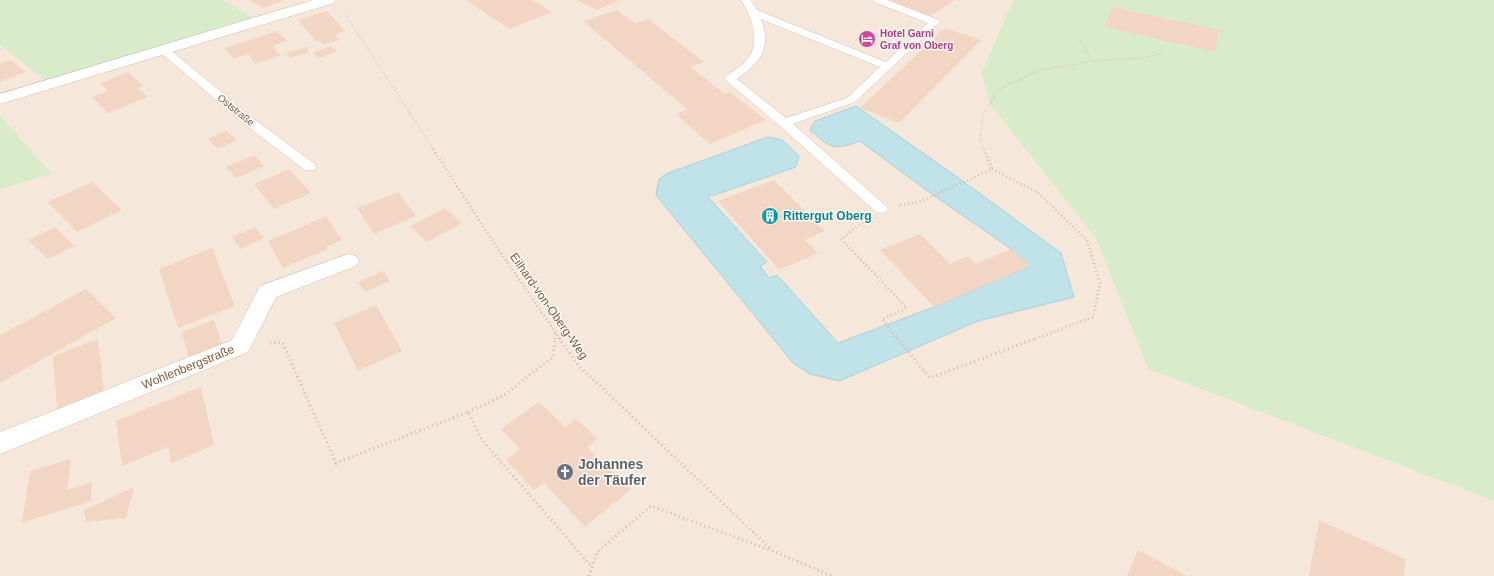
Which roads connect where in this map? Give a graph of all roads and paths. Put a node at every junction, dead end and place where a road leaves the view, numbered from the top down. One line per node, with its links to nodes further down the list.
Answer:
1 (329, 0): 7 (street)
2 (746, 0): 5 (lane)
3 (878, 0): 10 (lane)
4 (345, 13): 18 (path, Eilhard-von-Oberg-Weg)
5 (755, 13): 10 (lane); 12 (lane)
6 (1080, 41): 9 (path)
7 (164, 50): 11 (street); 13 (lane, Oststraße)
8 (1162, 53): 9 (path)
9 (1093, 61): 14 (path)
10 (886, 66): 12 (lane)
11 (0, 99)
12 (784, 123): 16 (lane)
13 (310, 167)
14 (992, 169): 15 (path); 16 (path)
15 (922, 202)
16 (881, 209)
17 (348, 261): 19 (street, Wohlenbergstraße)
18 (555, 332): 20 (path); 22 (path, Eilhard-von-Oberg-Weg)
19 (240, 346): 20 (path); 21 (street, Wohlenbergstraße)
20 (468, 412): 23 (path)
21 (0, 443)
22 (773, 551): 23 (path); 25 (path, Eilhard-von-Oberg-Weg)
23 (592, 566): 24 (path)
24 (589, 576)
25 (832, 576)

